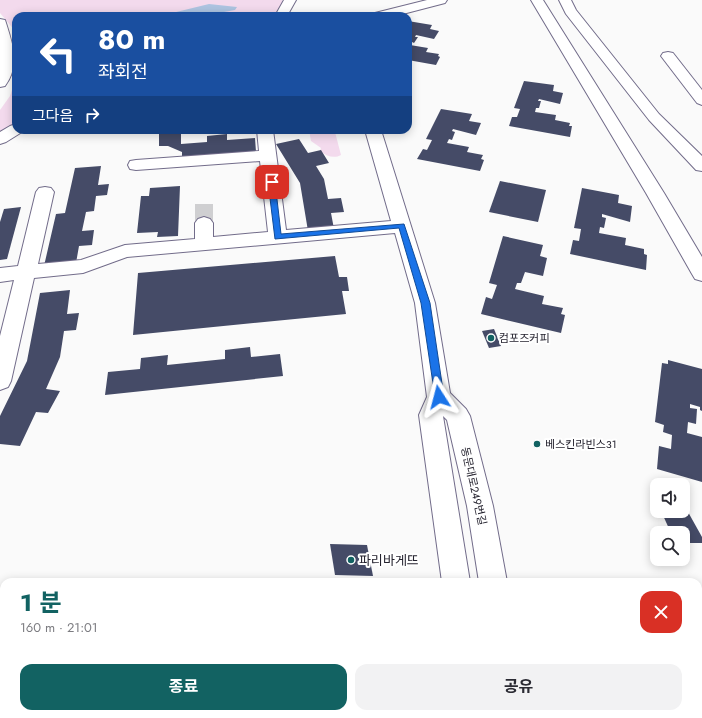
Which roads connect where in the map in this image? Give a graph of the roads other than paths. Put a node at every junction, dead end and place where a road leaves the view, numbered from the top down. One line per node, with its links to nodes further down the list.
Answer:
1 (290, 0): 5 (main road)
2 (441, 0): 6 (main road)
3 (537, 0): 24 (main road)
4 (565, 0): 17 (main road)
5 (283, 12)
6 (395, 12)
7 (0, 22): 9 (main road)
8 (668, 56): 10 (main road)
9 (0, 83)
10 (702, 100)
11 (12, 132): 14 (main road)
12 (266, 134): 15 (main road)
13 (374, 134): 20 (main road)
14 (0, 139)
15 (269, 155): 16 (main road); 21 (main road)
16 (136, 165)
17 (702, 166)
18 (45, 192): 23 (main road)
19 (204, 223): 22 (main road)
20 (402, 226): 21 (main road); 27 (main road)
21 (278, 237): 22 (main road)
22 (204, 244): 23 (main road)
23 (26, 272): 25 (main road); 26 (main road)
24 (702, 274)
25 (0, 275)
26 (0, 381)
27 (439, 397): 28 (main road); 29 (main road, 동문대로249번길)
28 (455, 578)
29 (492, 578)

